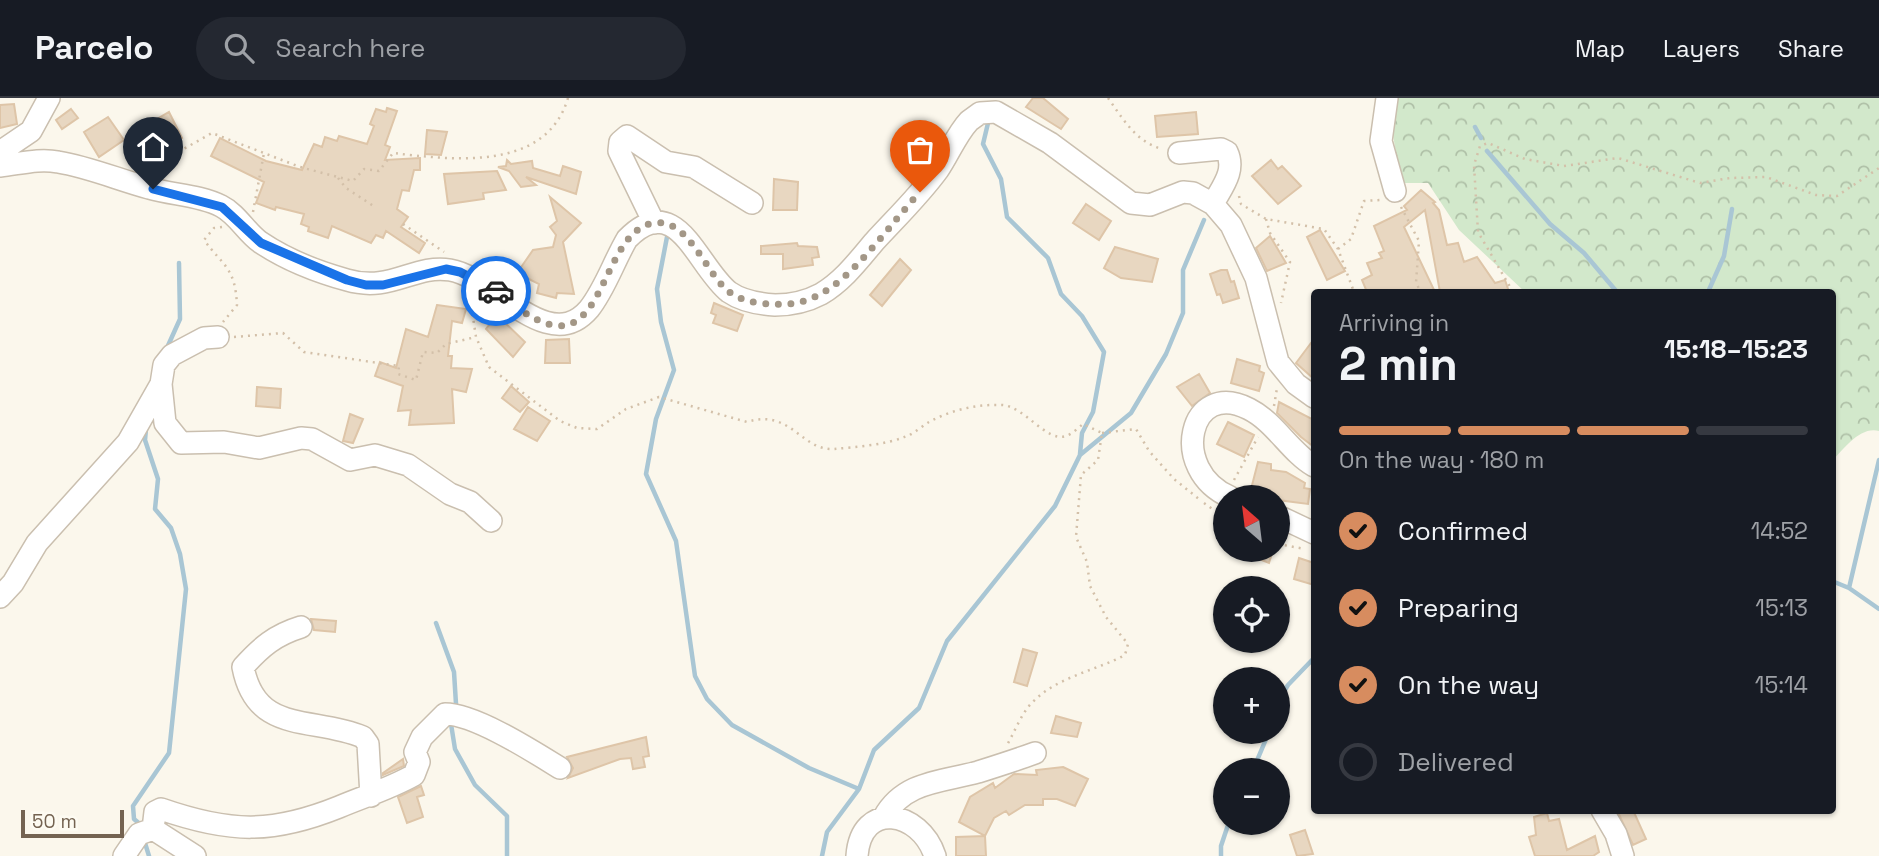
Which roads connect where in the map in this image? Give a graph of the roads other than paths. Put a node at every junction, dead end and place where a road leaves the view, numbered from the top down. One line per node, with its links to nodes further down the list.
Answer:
1 (49, 98): 3 (street)
2 (1387, 98): 6 (street)
3 (0, 152)
4 (1179, 153): 8 (street)
5 (0, 166): 9 (street)
6 (1395, 191)
7 (752, 203): 9 (street)
8 (1213, 204): 9 (street); 12 (street)
9 (654, 223)
10 (218, 337): 11 (street)
11 (161, 384): 15 (street); 18 (street)
12 (1311, 395)
13 (1311, 463): 14 (street)
14 (1215, 485)
15 (491, 521)
16 (1290, 525): 17 (street)
17 (1311, 540)
18 (0, 597)
19 (302, 628): 22 (street)
20 (1035, 753): 24 (street)
21 (560, 768): 22 (street)
22 (371, 796): 25 (street)
23 (1604, 814): 30 (street)
24 (884, 817): 28 (street); 29 (street)
25 (153, 829): 26 (street); 27 (street)
26 (124, 856)
27 (195, 856)
28 (857, 856)
29 (935, 856)
30 (1623, 856)

